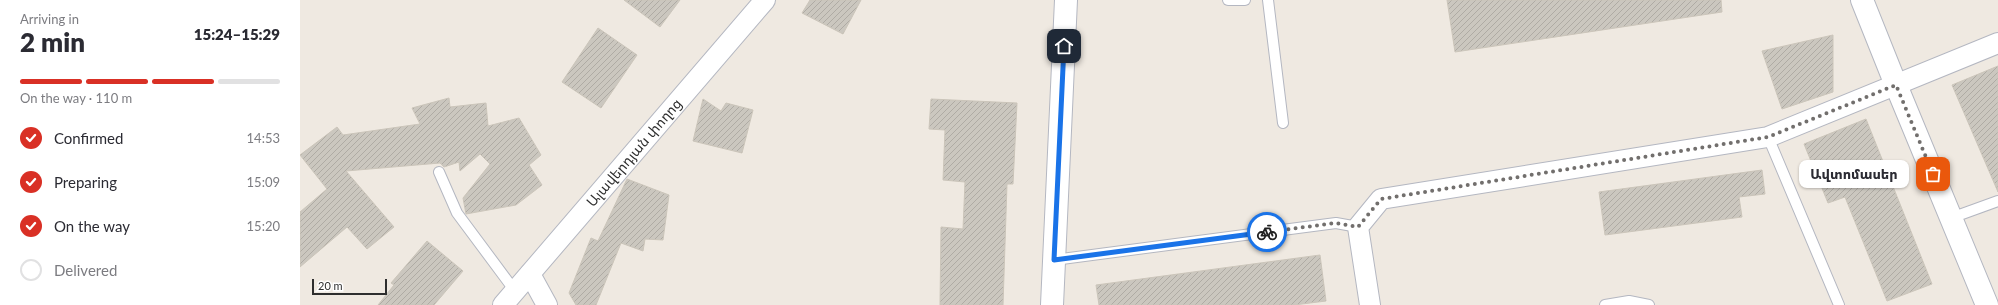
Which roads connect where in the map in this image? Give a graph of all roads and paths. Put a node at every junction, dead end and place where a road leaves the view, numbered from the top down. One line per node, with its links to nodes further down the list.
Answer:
1 (766, 0): 16 (street, Ալավերդյան փողոց)
2 (1066, 0): 15 (street)
3 (1228, 0): 4 (lane)
4 (1245, 0)
5 (1268, 0): 9 (lane)
6 (1862, 0): 8 (street)
7 (1998, 43): 8 (street)
8 (1896, 85): 10 (street); 13 (street)
9 (1283, 123)
10 (1768, 137): 14 (street); 23 (lane)
11 (439, 172): 17 (lane)
12 (1998, 201): 13 (lane)
13 (1951, 218): 24 (street)
14 (1358, 227): 15 (lane); 20 (street)
15 (1054, 260): 19 (street)
16 (530, 274): 17 (street, Ալավերդյան փողոց); 18 (street)
17 (509, 298)
18 (547, 305)
19 (1052, 305)
20 (1370, 305)
21 (1605, 305): 22 (lane)
22 (1649, 305)
23 (1839, 305)
24 (1987, 305)

